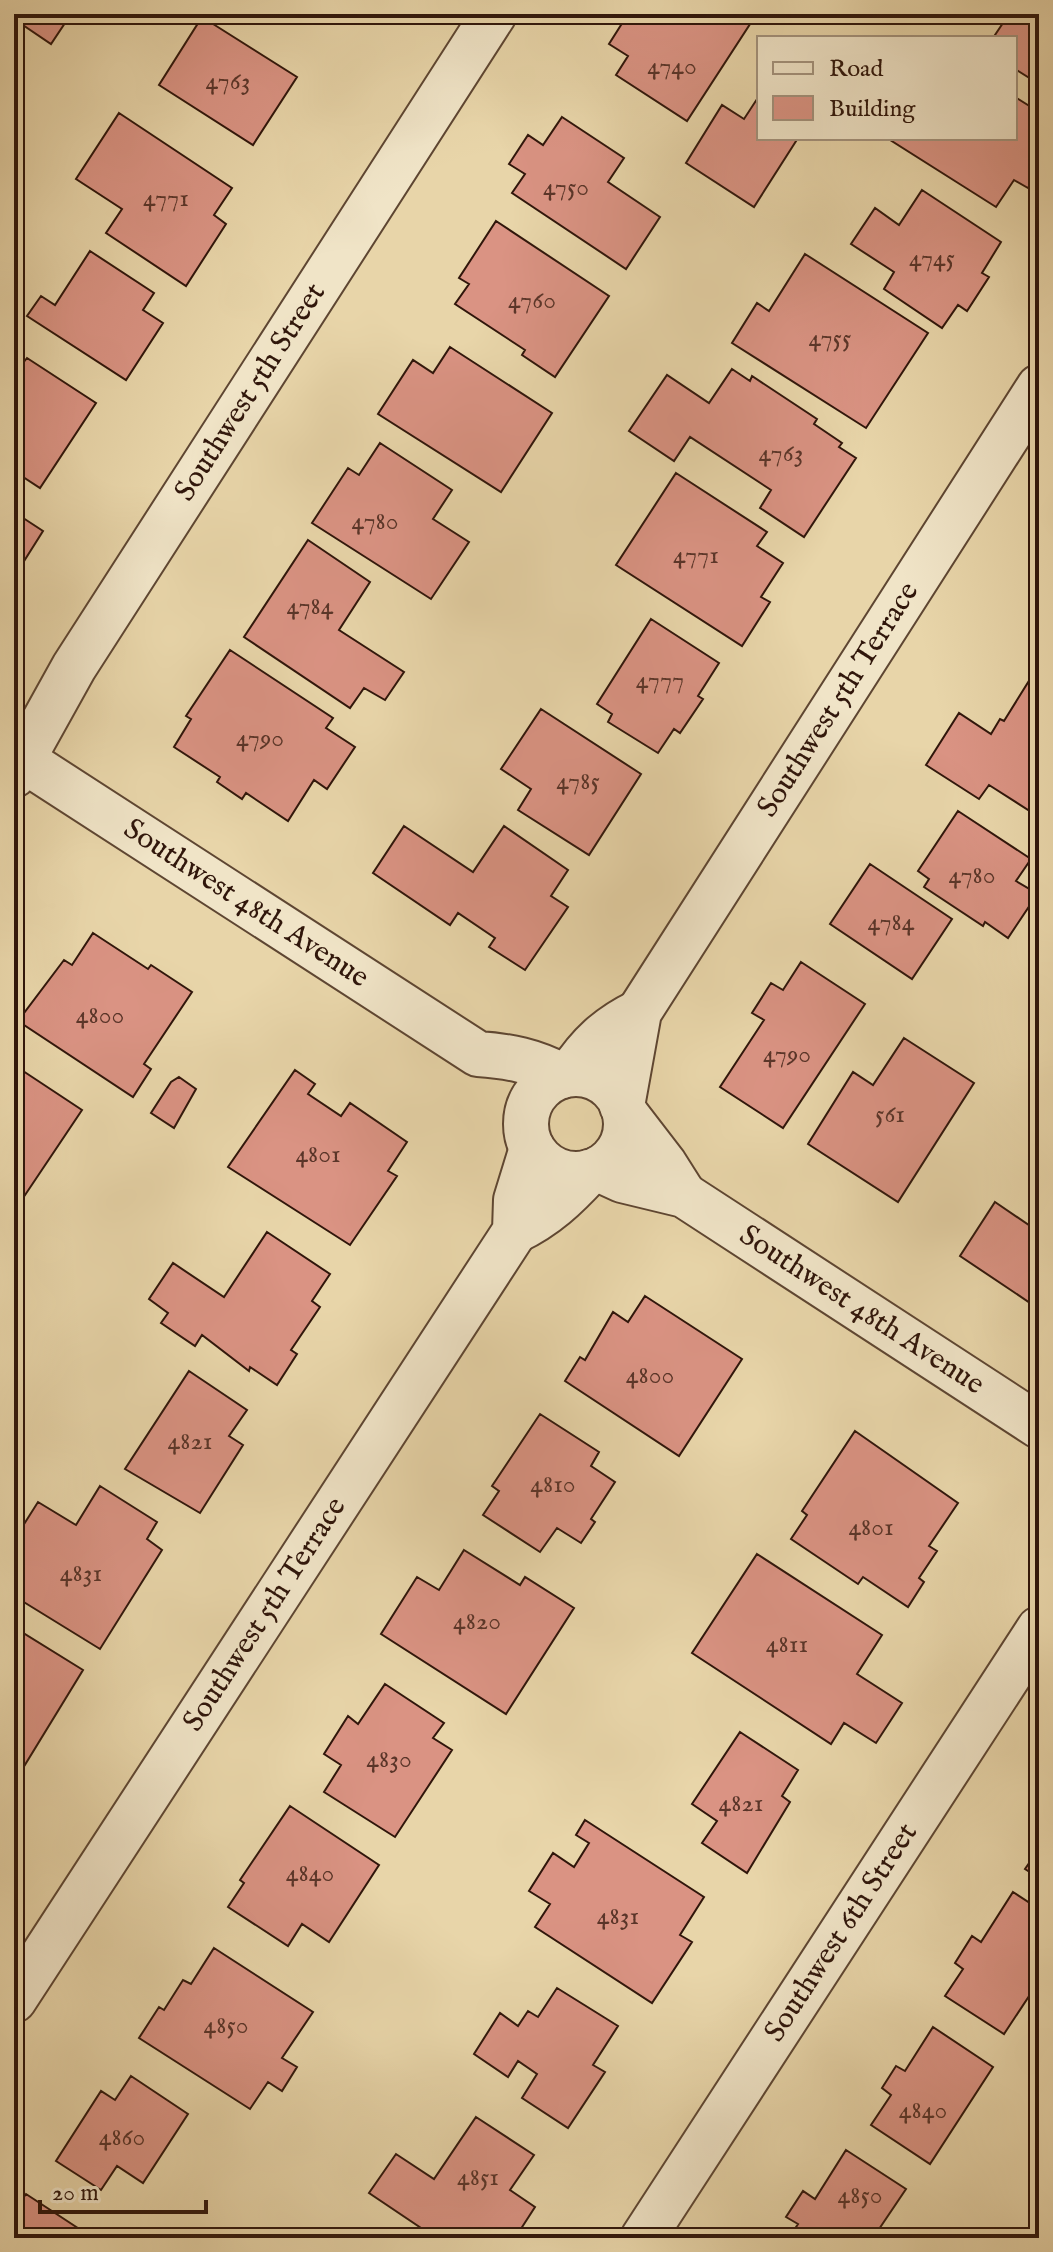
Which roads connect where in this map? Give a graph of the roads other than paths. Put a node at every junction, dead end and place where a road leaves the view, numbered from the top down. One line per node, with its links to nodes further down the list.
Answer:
1 (494, 14): 3 (street, Southwest 5th Street)
2 (1038, 393): 4 (street, Southwest 5th Terrace)
3 (17, 763): 5 (street, Southwest 48th Avenue)
4 (639, 1012): 6 (street, Southwest 5th Terrace); 7 (street, Southwest 5th Terrace)
5 (478, 1054): 6 (street, Southwest 48th Avenue); 8 (street, Southwest 48th Avenue)
6 (566, 1075): 7 (street); 8 (street, Southwest 5th Terrace)
7 (623, 1110): 9 (street, Southwest 5th Terrace); 10 (street, Southwest 48th Avenue)
8 (529, 1137): 9 (street); 11 (street, Southwest 5th Terrace)
9 (594, 1170): 10 (street, Southwest 48th Avenue); 11 (street, Southwest 5th Terrace)
10 (684, 1195): 12 (street, Southwest 48th Avenue)
11 (515, 1231): 14 (street, Southwest 5th Terrace)
12 (1039, 1426)
13 (1039, 1629): 15 (street, Southwest 6th Street)
14 (14, 2000)
15 (643, 2238)

